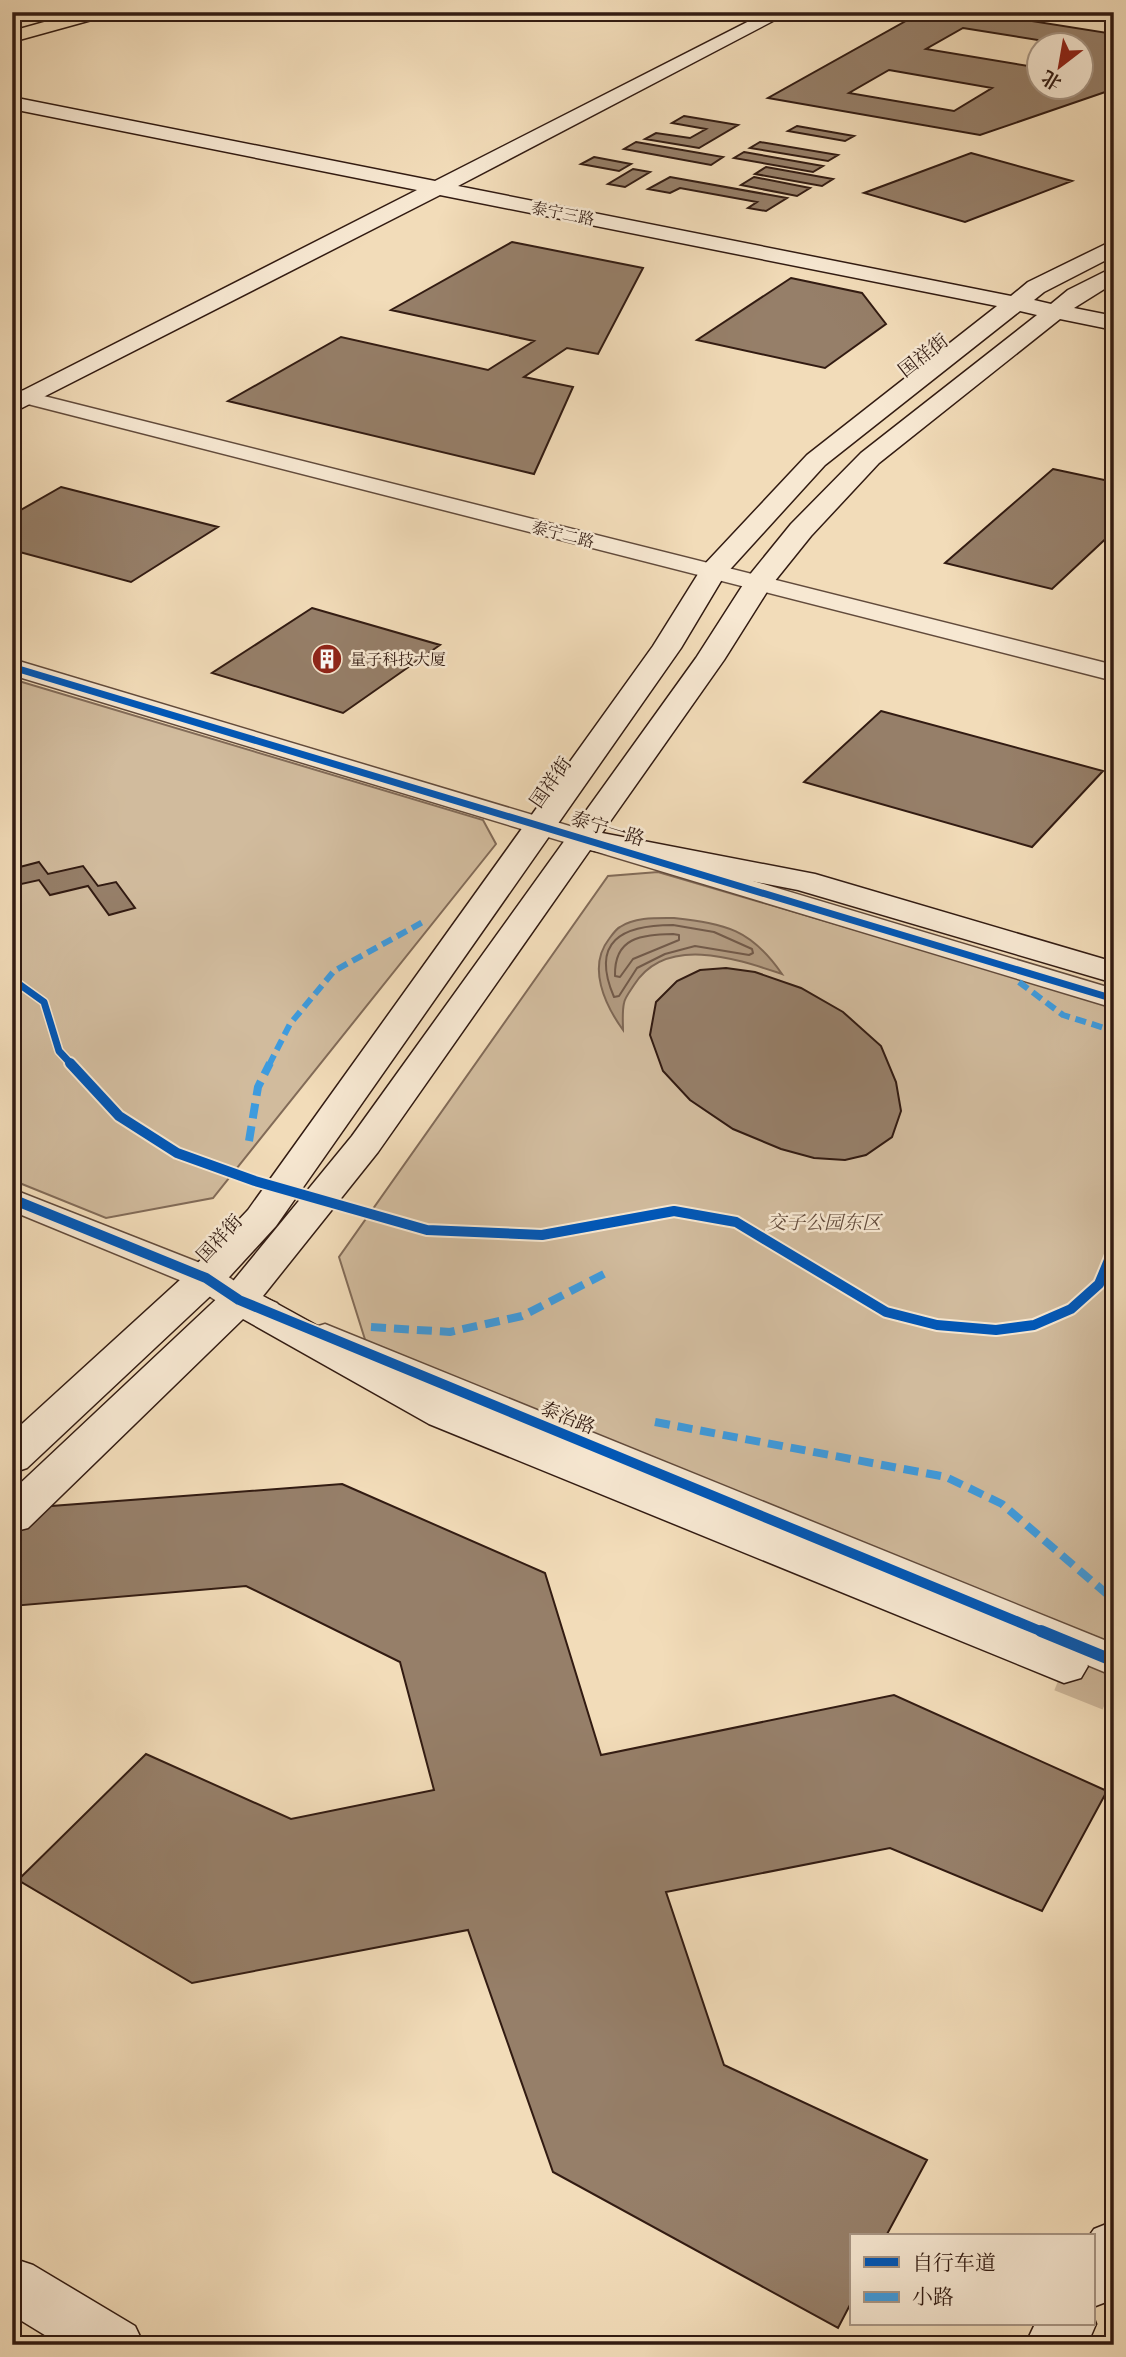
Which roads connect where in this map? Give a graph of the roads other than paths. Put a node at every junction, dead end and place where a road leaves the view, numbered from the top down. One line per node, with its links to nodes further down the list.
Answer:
1 (100, 12): 4 (main road)
2 (754, 12): 8 (street)
3 (781, 12): 7 (street)
4 (12, 37)
5 (12, 86): 8 (street, 泰宁三路)
6 (12, 103): 9 (street, 泰宁三路)
7 (464, 175): 8 (street); 12 (street, 泰宁三路)
8 (438, 179): 9 (street, 泰宁三路); 12 (street, 泰宁三路); 15 (street)
9 (411, 183): 15 (street)
10 (1114, 247): 12 (street, 国祥街)
11 (1114, 274): 12 (street, 国祥街)
12 (1046, 299): 13 (street, 泰宁三路); 14 (street, 泰宁三路); 16 (street, 国祥街); 17 (street, 国祥街)
13 (1114, 302)
14 (1114, 323)
15 (16, 397): 16 (street, 泰宁二路)
16 (713, 572): 17 (street, 泰宁二路); 20 (street, 国祥街)
17 (758, 583): 19 (street, 泰宁二路); 21 (street, 国祥街)
18 (12, 667): 20 (street, 泰宁一路)
19 (1114, 673)
20 (541, 825): 21 (street, 泰宁一路); 25 (street, 国祥街)
21 (582, 839): 22 (street); 23 (street, 泰宁一路); 25 (street, 国祥街)
22 (1114, 973)
23 (1114, 999)
24 (12, 1199): 25 (street, 泰治路)
25 (222, 1289): 26 (street, 国祥街); 27 (street, 国祥街); 28 (street, 泰治路); 29 (street)
26 (12, 1458)
27 (12, 1517)
28 (1114, 1661)
29 (1064, 1666)
30 (1114, 2246): 31 (street)
31 (1094, 2279)
32 (12, 2284): 34 (street)
33 (1066, 2326): 35 (street)
34 (114, 2345)
35 (1055, 2345)

